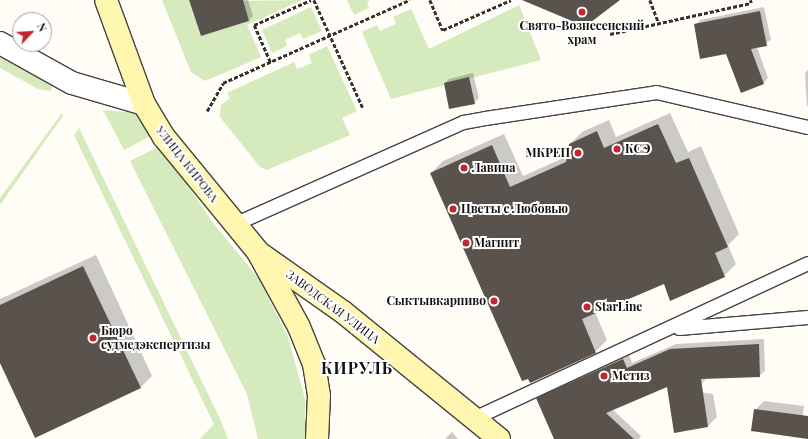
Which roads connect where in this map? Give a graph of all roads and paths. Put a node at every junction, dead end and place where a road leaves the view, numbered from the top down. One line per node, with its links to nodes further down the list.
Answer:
1 (106, 0): 13 (main road, УЛИЦА КИРОВА)
2 (313, 0): 10 (path); 12 (path)
3 (409, 0): 10 (path)
4 (430, 0): 5 (path)
5 (511, 0)
6 (650, 0): 8 (path)
7 (750, 0): 8 (path)
8 (659, 23): 9 (path)
9 (610, 34)
10 (330, 35): 12 (path); 14 (path)
11 (0, 43): 13 (street)
12 (270, 62): 15 (path)
13 (144, 104): 17 (main road, УЛИЦА КИРОВА)
14 (363, 108)
15 (207, 111)
16 (808, 127): 17 (lane)
17 (234, 224): 18 (main road, УЛИЦА КИРОВА)
18 (258, 252): 22 (main road, ЗАВОДСКАЯ УЛИЦА); 23 (main road)
19 (808, 263): 21 (lane)
20 (808, 317): 21 (lane)
21 (669, 329): 22 (lane)
22 (476, 417): 24 (main road, ЗАВОДСКАЯ УЛИЦА)
23 (317, 439)
24 (499, 439)

